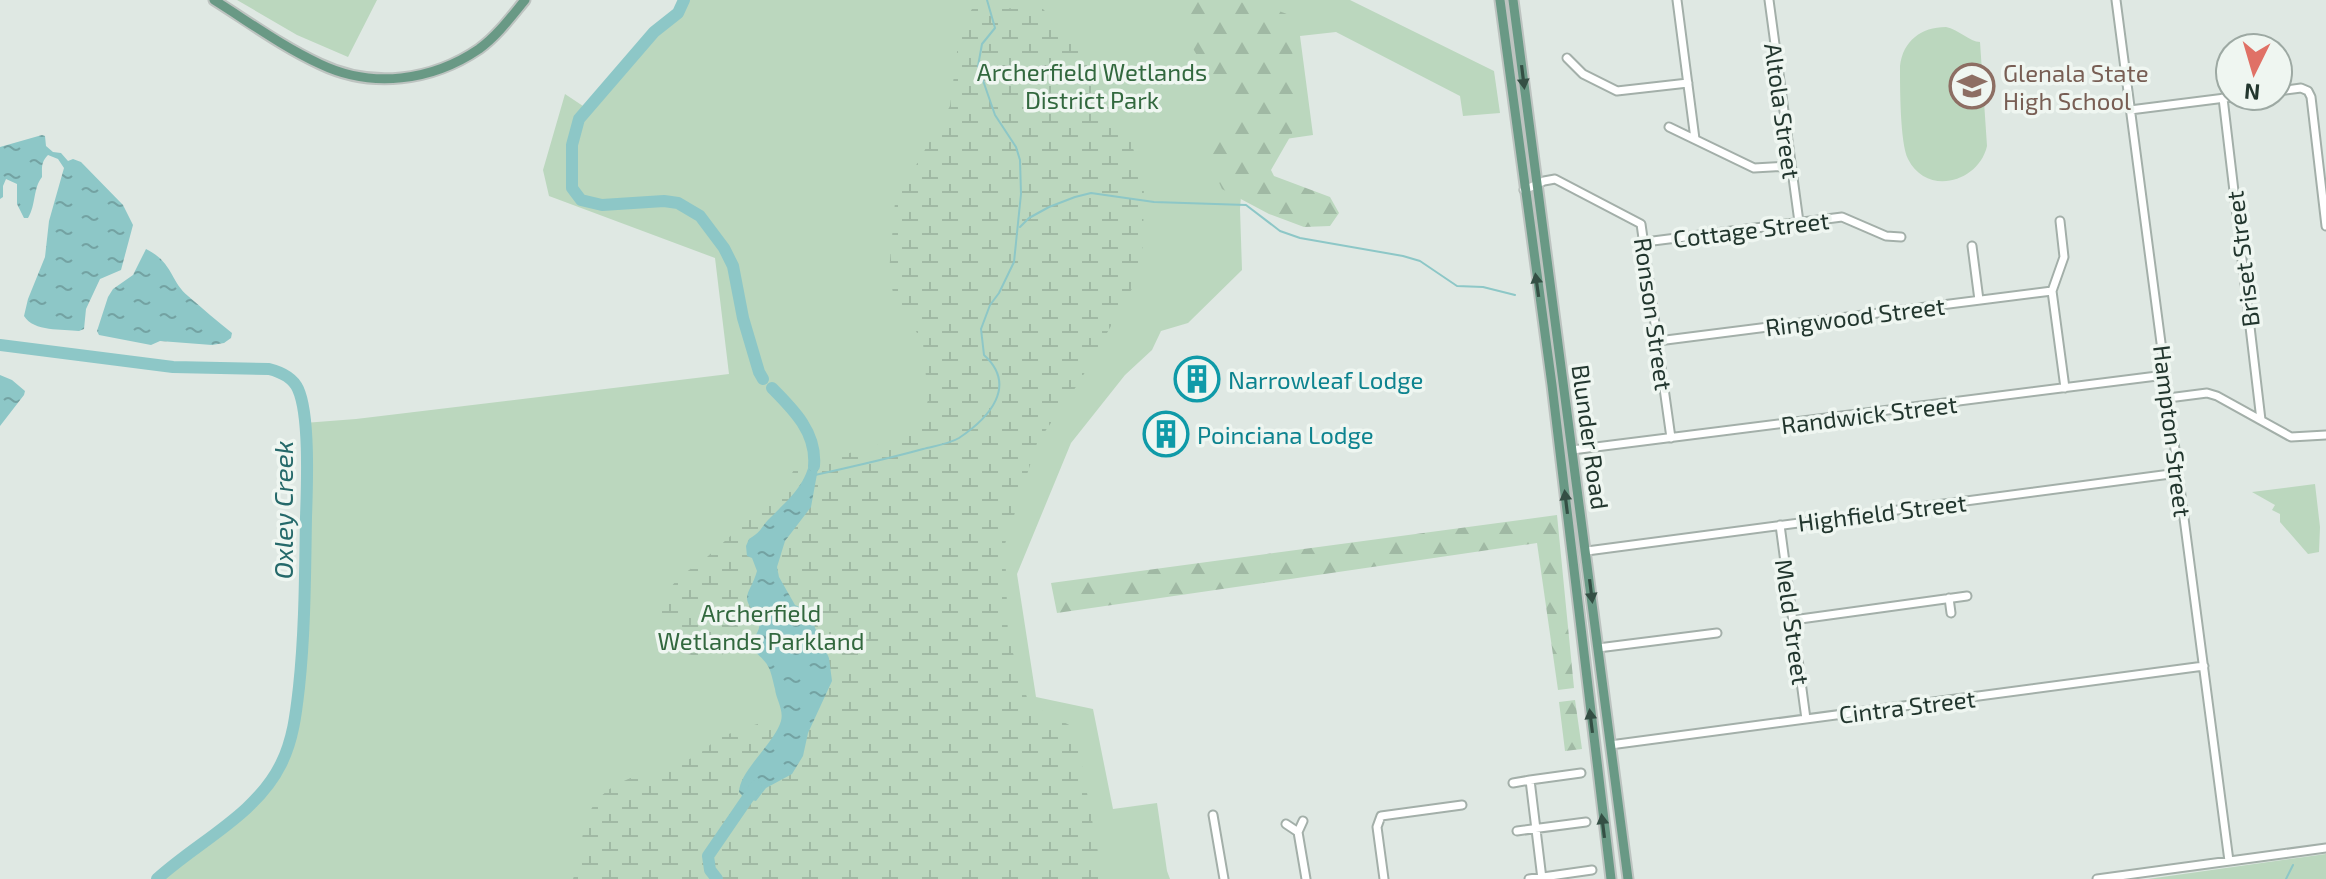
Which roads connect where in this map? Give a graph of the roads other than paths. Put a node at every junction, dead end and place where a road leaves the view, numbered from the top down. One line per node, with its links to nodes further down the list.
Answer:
1 (214, 0): 2 (main road)
2 (525, 0)
3 (1500, 0): 18 (main road, Blunder Road)
4 (1513, 0): 17 (main road, Blunder Road, one-way to 17)
5 (1677, 0): 9 (street)
6 (1769, 0): 16 (street, Altola Street)
7 (2116, 0): 12 (street, Hampton Street)
8 (1567, 58): 9 (street)
9 (1688, 83): 15 (street)
10 (2294, 89): 21 (street)
11 (2214, 99): 12 (street)
12 (2130, 110): 28 (street, Hampton Street)
13 (2225, 112): 31 (street, Briset Street)
14 (1669, 127): 15 (street)
15 (1695, 139): 16 (street)
16 (1790, 166): 20 (street, Altola Street)
17 (1536, 183): 18 (street); 23 (street, Ronson Street); 34 (main road, Blunder Road)
18 (1524, 190): 66 (main road, Blunder Road, one-way to 18)
19 (2060, 221): 25 (street)
20 (1799, 222): 22 (street, Cottage Street); 23 (street, Cottage Street)
21 (2326, 226)
22 (1901, 237)
23 (1645, 242): 27 (street, Ronson Street)
24 (1972, 246): 26 (street)
25 (2052, 291): 26 (street, Ringwood Street); 29 (street)
26 (1979, 300): 27 (street, Ringwood Street)
27 (1658, 341): 33 (street, Ronson Street)
28 (2165, 375): 29 (street, Randwick Street); 30 (street, Hampton Street)
29 (2065, 388): 33 (street, Randwick Street)
30 (2168, 398): 31 (street); 35 (street, Hampton Street)
31 (2261, 420): 32 (street)
32 (2326, 435)
33 (1671, 438): 34 (street, Randwick Street)
34 (1572, 450): 37 (main road, Blunder Road)
35 (2178, 473): 36 (street, Highfield Street); 44 (street, Hampton Street)
36 (1780, 525): 37 (street, Highfield Street); 41 (street, Meld Street)
37 (1587, 551): 43 (main road, Blunder Road, one-way to 43)
38 (1967, 596): 39 (street)
39 (1949, 598): 40 (street); 41 (street)
40 (1951, 613)
41 (1793, 620): 45 (street, Meld Street)
42 (1717, 633): 43 (street)
43 (1598, 648): 46 (main road, Blunder Road)
44 (2204, 666): 45 (street, Cintra Street); 59 (street, Hampton Street)
45 (1806, 719): 46 (street, Cintra Street)
46 (1610, 745): 67 (main road, Blunder Road)
47 (1581, 773): 48 (street)
48 (1530, 780): 49 (street); 55 (street)
49 (1513, 783)
50 (1462, 805): 64 (street)
51 (1213, 815): 62 (street)
52 (1303, 821): 57 (street)
53 (1586, 822): 55 (street)
54 (1286, 824): 57 (street)
55 (1537, 828): 56 (street); 61 (street)
56 (1517, 831)
57 (1298, 832): 63 (street)
58 (2326, 848): 59 (street)
59 (2229, 861): 68 (street)
60 (1592, 870): 61 (street)
61 (1542, 878): 65 (street)
62 (1224, 879)
63 (1306, 879)
64 (1384, 879)
65 (1529, 879)
66 (1611, 879)
67 (1628, 879)
68 (2097, 879)

